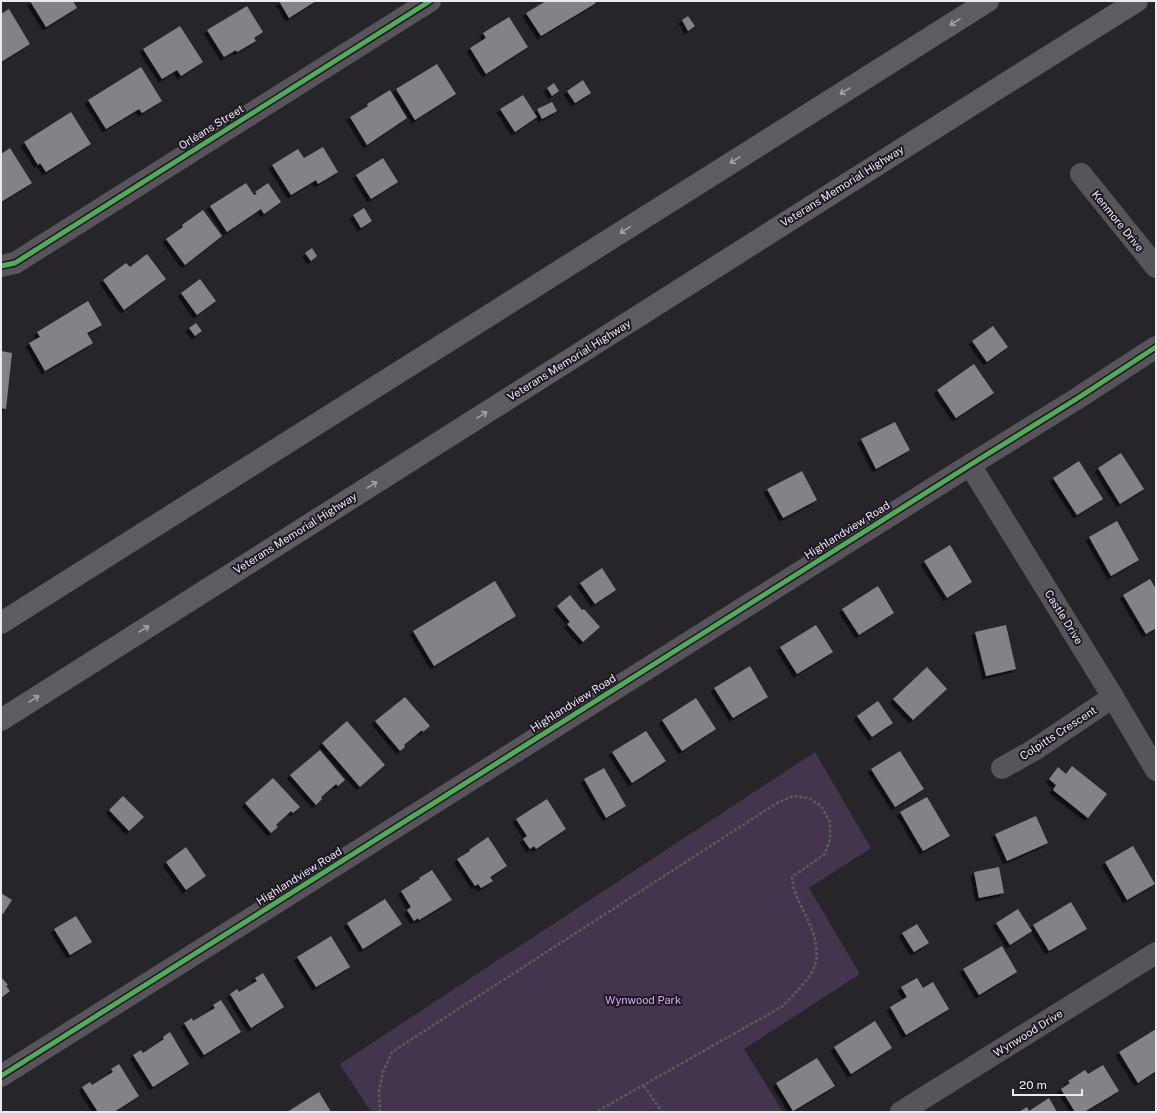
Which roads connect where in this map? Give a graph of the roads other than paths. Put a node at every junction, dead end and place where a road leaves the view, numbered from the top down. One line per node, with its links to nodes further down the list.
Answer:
1 (430, 1): 5 (street, Orléans Street)
2 (988, 1): 9 (highway, one-way to 9)
3 (1137, 1): 11 (highway, Veterans Memorial Highway, one-way to 3)
4 (1081, 174): 6 (street, Kenmore Drive)
5 (1, 266)
6 (1156, 268)
7 (1156, 347): 8 (street, Highlandview Road)
8 (970, 465): 10 (street, Castle Drive); 15 (street, Highlandview Road)
9 (1, 623)
10 (1113, 697): 12 (street, Colpitts Crescent); 13 (street, Castle Drive)
11 (1, 720)
12 (1002, 768)
13 (1156, 770)
14 (1156, 953): 16 (street, Wynwood Drive)
15 (1, 1076)
16 (901, 1112)

